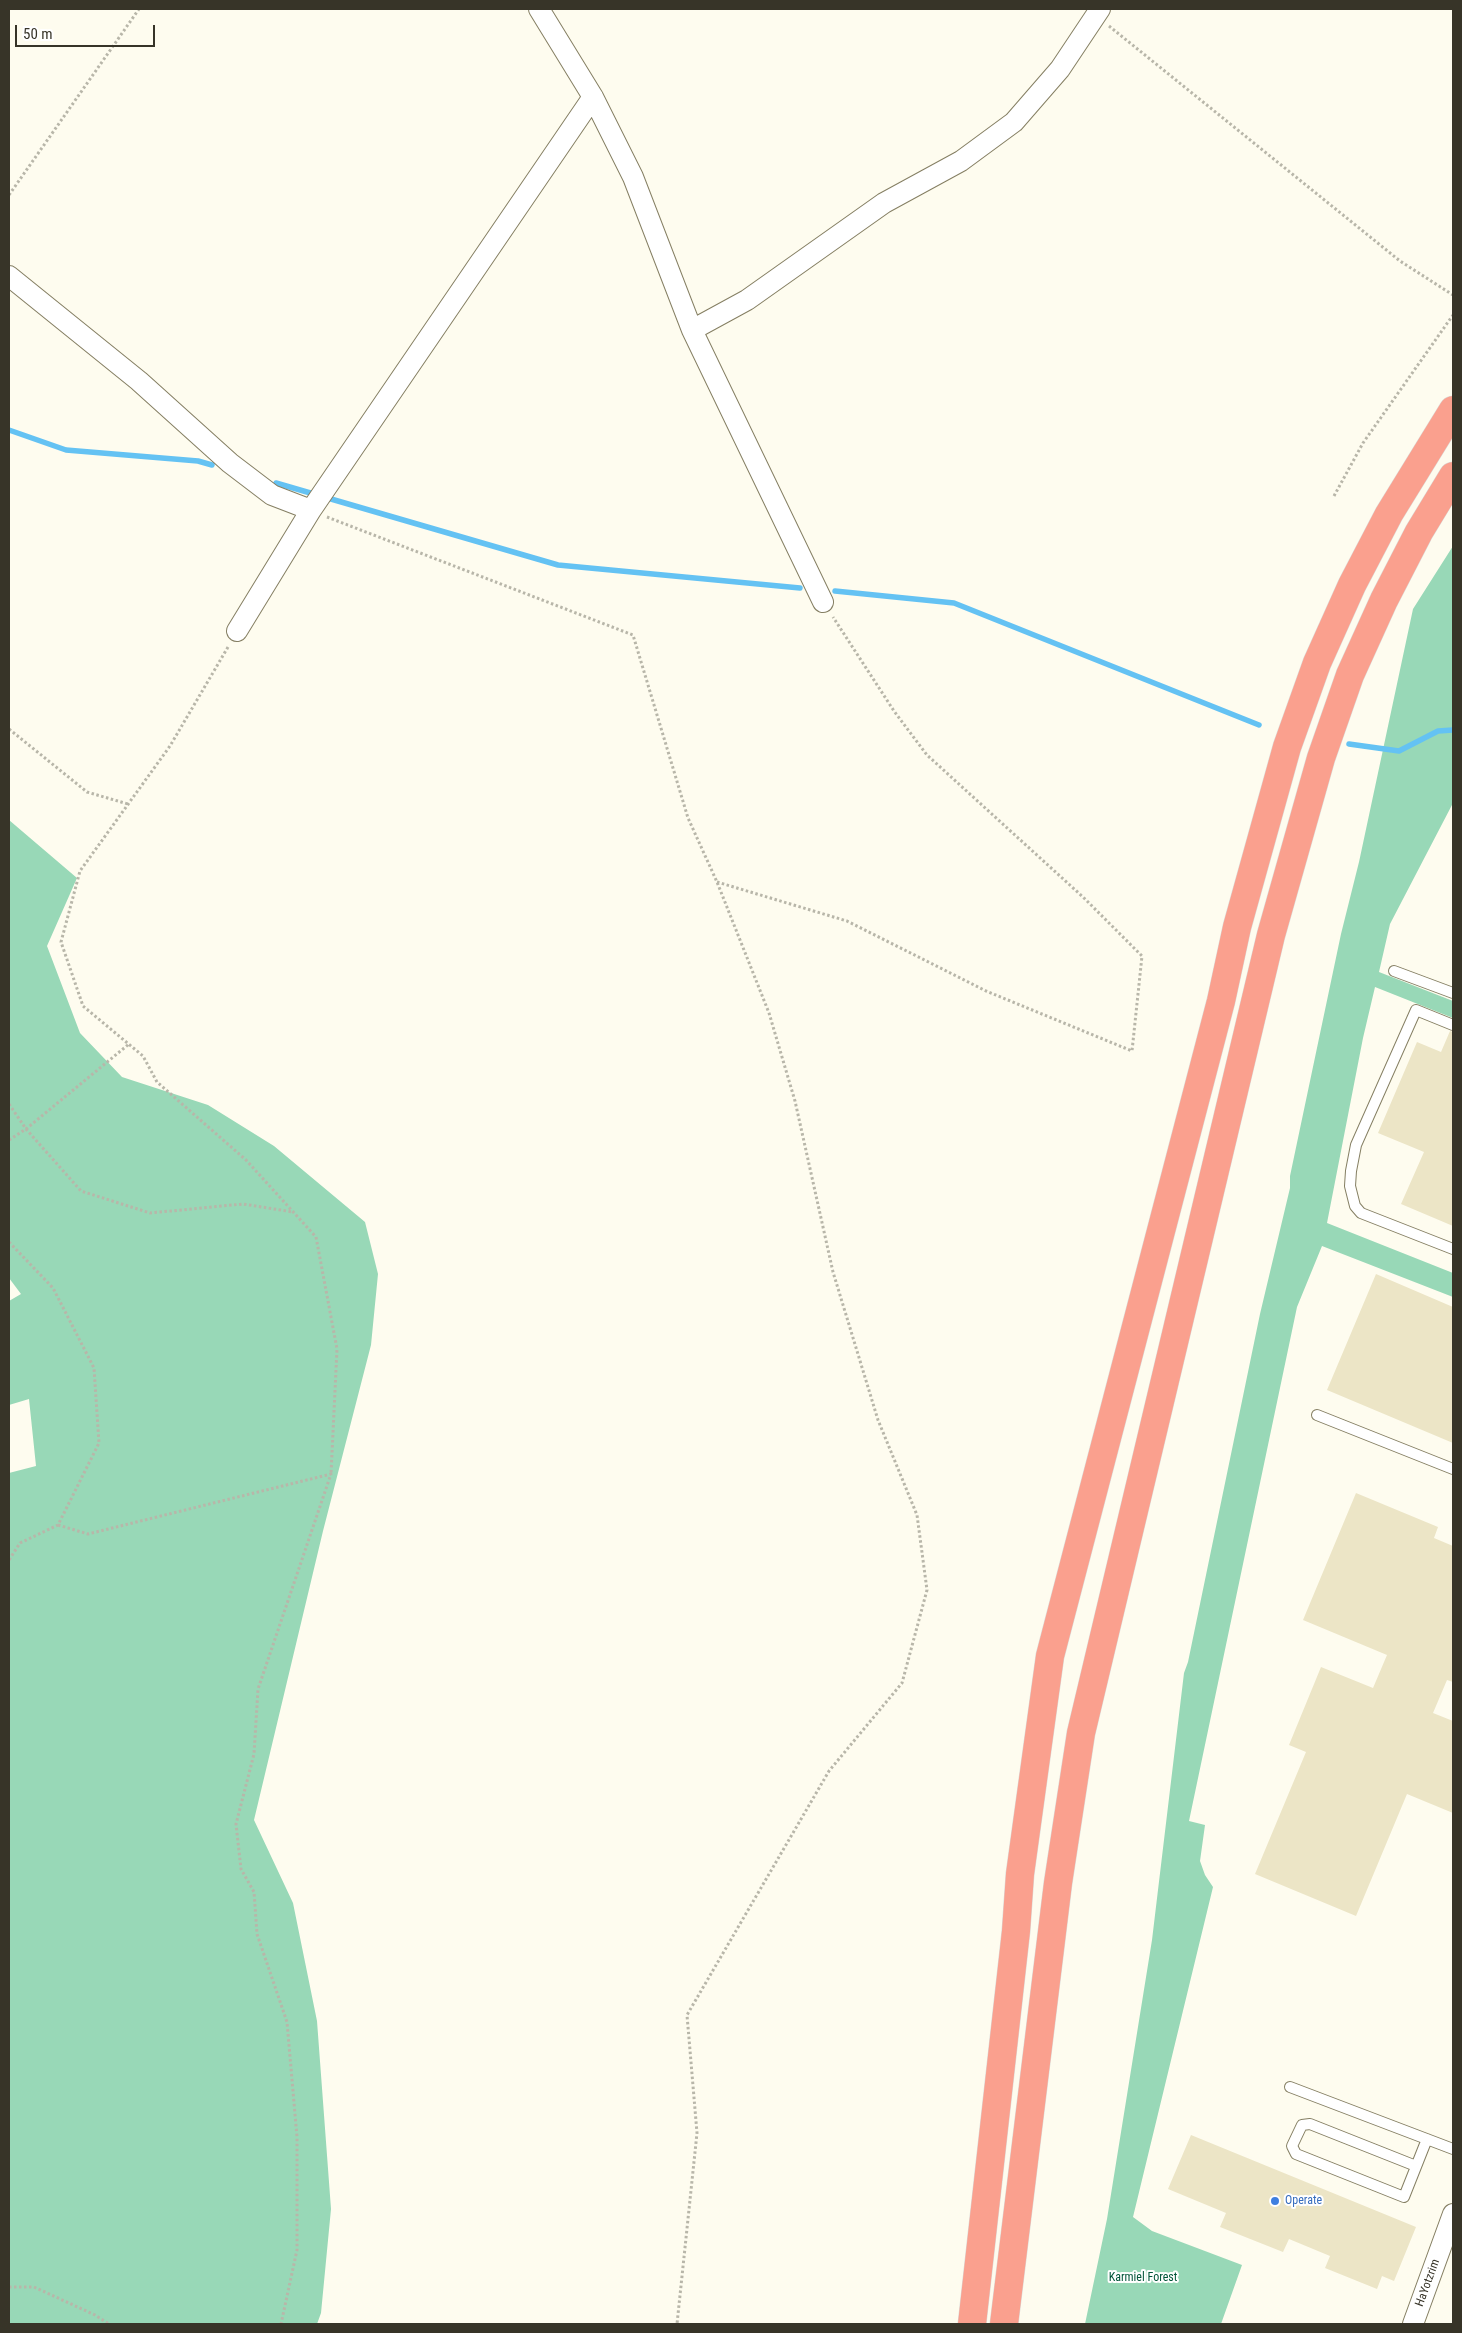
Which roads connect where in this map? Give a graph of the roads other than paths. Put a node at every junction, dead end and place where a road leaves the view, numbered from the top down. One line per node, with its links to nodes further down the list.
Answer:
1 (539, 9): 3 (street)
2 (1098, 12): 5 (street)
3 (593, 97): 5 (street); 8 (street)
4 (9, 276): 8 (street)
5 (692, 330): 9 (street)
6 (1453, 410): 22 (highway)
7 (1453, 476): 23 (highway)
8 (312, 508): 10 (street)
9 (824, 602)
10 (237, 632)
11 (1394, 971): 12 (lane)
12 (1453, 993)
13 (1453, 1026): 14 (lane)
14 (1453, 1249)
15 (1317, 1415): 16 (lane)
16 (1453, 1469)
17 (1290, 2087): 18 (lane)
18 (1427, 2139): 19 (lane); 20 (lane)
19 (1453, 2149)
20 (1416, 2166): 20 (lane)
21 (1453, 2214): 24 (street, HaYotzrim)
22 (972, 2324)
23 (1004, 2324)
24 (1412, 2324)

